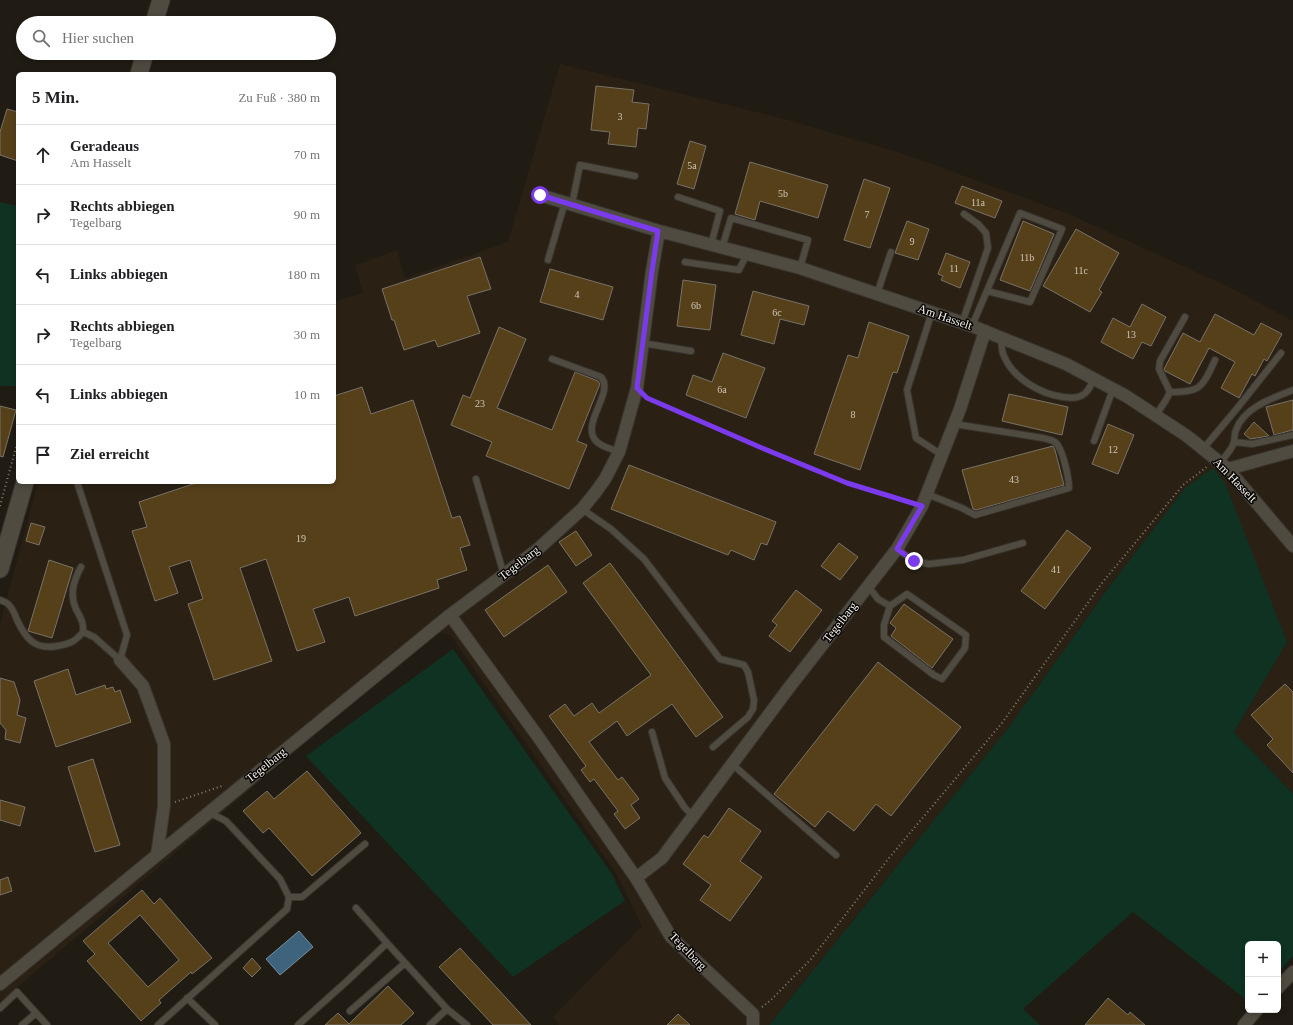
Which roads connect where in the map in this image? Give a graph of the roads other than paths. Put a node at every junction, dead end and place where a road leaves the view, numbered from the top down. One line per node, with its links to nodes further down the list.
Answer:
1 (161, 0): 2 (street)
2 (156, 16)
3 (143, 60): 4 (street)
4 (140, 72)
5 (635, 176): 8 (lane)
6 (540, 195): 8 (street, Am Hasselt)
7 (678, 197): 11 (lane)
8 (568, 203): 10 (street, Am Hasselt); 14 (lane)
9 (964, 214): 21 (lane)
10 (658, 231): 11 (street, Am Hasselt); 24 (street, Tegelbarg)
11 (717, 246): 13 (street, Am Hasselt); 16 (lane)
12 (891, 252): 18 (lane)
13 (748, 254): 15 (lane); 16 (street, Am Hasselt)
14 (548, 260)
15 (685, 262)
16 (800, 268): 18 (street, Am Hasselt)
17 (987, 291): 17 (lane); 21 (lane)
18 (877, 294): 19 (street, Am Hasselt)
19 (932, 312): 21 (street, Am Hasselt); 41 (lane)
20 (1185, 317): 32 (lane)
21 (967, 325): 22 (street, Am Hasselt)
22 (985, 331): 23 (street, Am Hasselt); 34 (street, Tegelbarg)
23 (1001, 338): 29 (street, Am Hasselt); 29 (lane)
24 (642, 343): 25 (lane); 40 (street, Tegelbarg)
25 (691, 351)
26 (1281, 353): 38 (lane)
27 (552, 359): 40 (lane)
28 (1215, 360): 32 (lane)
29 (1094, 379): 30 (street, Am Hasselt)
30 (1113, 389): 33 (street, Am Hasselt); 36 (lane)
31 (1293, 390): 37 (lane)
32 (1170, 392): 33 (lane)
33 (1156, 415): 38 (street, Am Hasselt)
34 (954, 424): 41 (street, Tegelbarg); 46 (lane)
35 (1293, 435): 37 (lane)
36 (1094, 441)
37 (1234, 442): 42 (lane)
38 (1203, 449): 42 (street, Am Hasselt)
39 (1293, 451): 42 (street)
40 (618, 452): 47 (street, Tegelbarg)
41 (942, 455): 46 (street, Tegelbarg)
42 (1221, 464): 49 (street, Am Hasselt)
43 (476, 479): 53 (lane)
44 (24, 484): 52 (street)
45 (78, 484): 59 (lane)
46 (927, 494): 50 (street, Tegelbarg)
47 (582, 508): 53 (street, Tegelbarg); 61 (lane)
48 (1023, 543): 50 (lane)
49 (1293, 546)
50 (897, 549): 54 (street, Tegelbarg)
51 (81, 567): 58 (lane)
52 (0, 569)
53 (504, 575): 57 (street, Tegelbarg)
54 (868, 586): 56 (lane); 62 (street, Tegelbarg)
55 (0, 600): 58 (lane)
56 (890, 606): 56 (lane)
57 (450, 615): 63 (street, Tegelbarg); 68 (street, Tegelbarg)
58 (83, 632): 59 (lane)
59 (120, 660): 66 (street)
60 (652, 732): 64 (lane)
61 (713, 746)
62 (732, 764): 64 (street, Tegelbarg); 67 (lane)
63 (208, 812): 66 (street, Tegelbarg); 69 (lane)
64 (693, 816): 68 (street, Tegelbarg)
65 (365, 844): 69 (lane)
66 (157, 855): 74 (street, Tegelbarg)
67 (836, 855)
68 (636, 878): 82 (street, Tegelbarg)
69 (289, 897): 76 (lane)
70 (356, 908): 71 (lane)
71 (387, 943): 72 (lane); 87 (lane)
72 (405, 963): 78 (lane); 79 (lane)
73 (1293, 972): 75 (street)
74 (0, 984)
75 (1281, 985)
76 (187, 998): 85 (lane); 86 (lane)
77 (0, 1008): 80 (lane)
78 (447, 1009): 88 (lane); 89 (lane)
79 (350, 1011)
80 (36, 1013): 83 (lane); 84 (lane)
81 (1254, 1013): 90 (street)
82 (753, 1020)
83 (22, 1025)
84 (47, 1025)
85 (158, 1025)
86 (215, 1025)
87 (298, 1025)
88 (430, 1025)
89 (467, 1025)
90 (1244, 1025)

